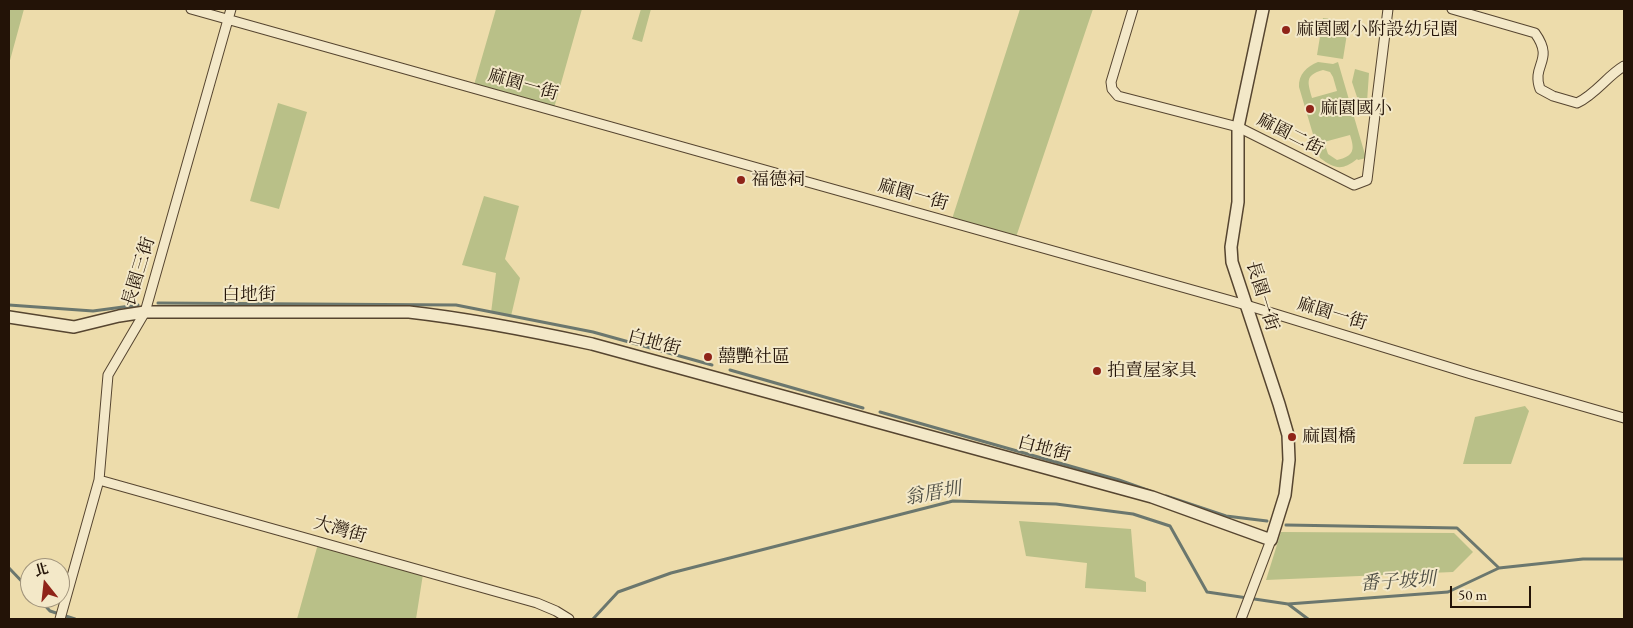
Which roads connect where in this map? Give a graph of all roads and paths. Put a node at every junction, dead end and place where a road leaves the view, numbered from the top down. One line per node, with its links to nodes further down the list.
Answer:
1 (191, 9): 7 (street, 麻園一街)
2 (231, 9): 7 (street, 長園三街)
3 (1133, 9): 9 (street, 麻園二街)
4 (1263, 9): 9 (street, 長園一街)
5 (1388, 9): 9 (street, 麻園二街)
6 (1452, 9): 8 (street)
7 (228, 19): 10 (street, 麻園一街); 11 (street, 長園三街)
8 (1624, 66)
9 (1238, 127): 10 (street, 長園一街)
10 (1246, 305): 13 (street, 麻園一街); 15 (street, 長園一街)
11 (146, 312): 12 (street, 白地街); 14 (street, 長園三街); 15 (street, 白地街)
12 (9, 317)
13 (1624, 418)
14 (99, 480): 17 (street, 長園三街); 18 (street, 大灣街)
15 (1271, 540): 16 (street, 長園一街)
16 (1242, 616)
17 (60, 619)
18 (569, 619)

